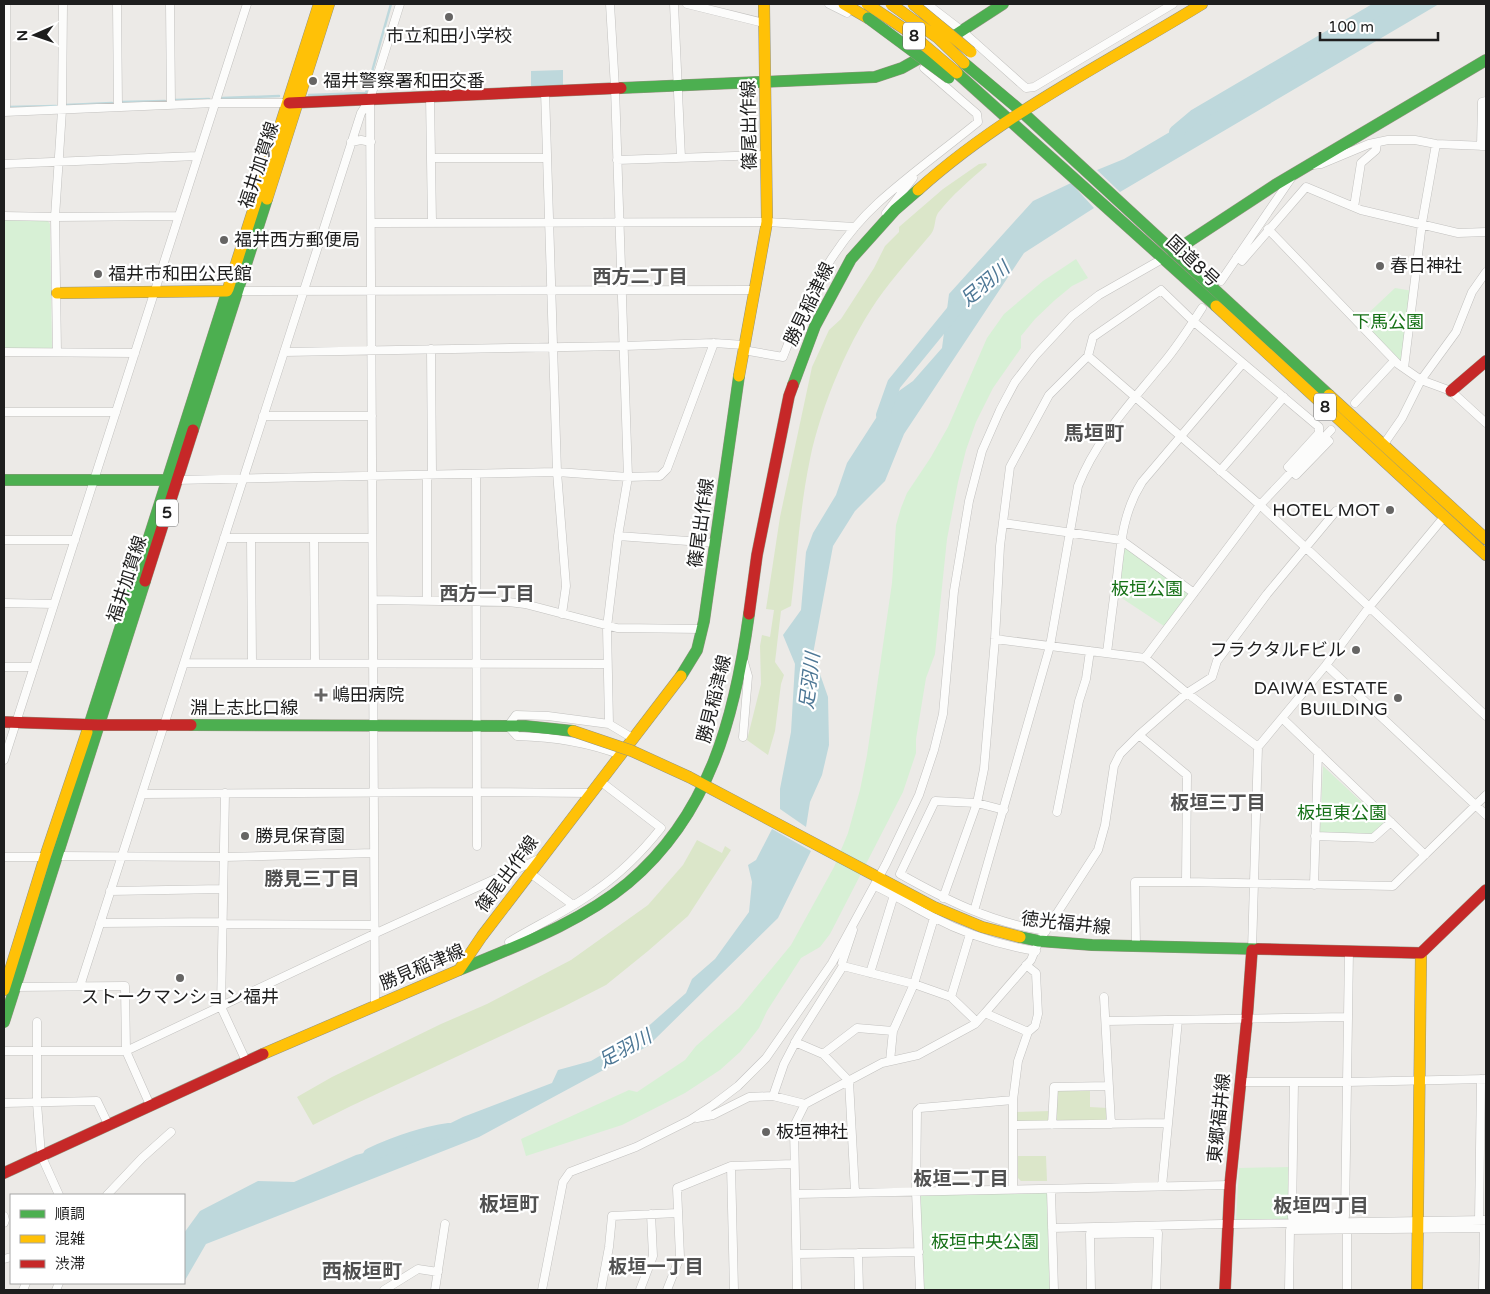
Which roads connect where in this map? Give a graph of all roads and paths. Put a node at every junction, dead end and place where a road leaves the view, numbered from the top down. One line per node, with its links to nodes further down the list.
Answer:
1 (6, 4): 40 (street)
2 (63, 4): 39 (street)
3 (117, 4): 38 (street)
4 (170, 4): 37 (street)
5 (247, 4): 35 (street)
6 (319, 4): 36 (main road, 福井加賀線 / 5)
7 (329, 4): 36 (main road, 福井加賀線 / 5)
8 (400, 4): 33 (street)
9 (610, 4): 30 (street)
10 (674, 4): 29 (street)
11 (687, 4): 22 (street)
12 (764, 4): 22 (main road, 篠尾出作線)
13 (830, 4): 25 (street)
14 (844, 4): 26 (main road, bridge)
15 (868, 4): 26 (main road, 国道8号 / 8, bridge)
16 (891, 4): 26 (main road, 国道8号 / 8, bridge)
17 (913, 4): 28 (main road, 8, bridge)
18 (927, 4): 23 (street)
19 (1003, 4): 23 (main road)
20 (1173, 4): 23 (street)
21 (1202, 4): 41 (main road, 勝見稲津線)
22 (764, 23): 27 (main road, 篠尾出作線)
23 (961, 30): 25 (main road)
24 (1486, 60): 56 (main road)
25 (916, 61): 27 (main road); 57 (street)
26 (958, 72): 28 (main road, 国道8号 / 8); 42 (main road, 国道8号 / 8)
27 (766, 81): 29 (main road); 48 (main road, 篠尾出作線)
28 (990, 84): 41 (main road, 国道8号 / 8)
29 (678, 85): 30 (main road); 52 (street)
30 (615, 88): 31 (main road); 53 (street)
31 (545, 91): 32 (main road); 51 (street)
32 (430, 96): 33 (main road); 50 (street)
33 (370, 99): 36 (main road); 43 (street); 44 (street)
34 (1486, 101): 47 (street)
35 (214, 103): 36 (street); 37 (street); 49 (street)
36 (292, 103): 82 (main road, 福井加賀線 / 5)
37 (171, 105): 38 (street)
38 (118, 107): 39 (street)
39 (62, 110): 40 (street); 54 (street)
40 (5, 112)
41 (1024, 114): 42 (main road, 勝見稲津線); 73 (main road, 国道8号 / 8)
42 (1013, 123): 71 (main road, 勝見稲津線); 73 (main road, 国道8号 / 8)
43 (351, 142): 44 (street); 77 (street)
44 (370, 142): 65 (street)
45 (1377, 143): 46 (street); 56 (street); 59 (street)
46 (1436, 144): 47 (street); 68 (street)
47 (1484, 146)
48 (766, 154): 52 (street); 64 (main road, 篠尾出作線)
49 (197, 156): 54 (street); 61 (street)
50 (431, 158): 51 (street); 66 (street)
51 (547, 158): 67 (street)
52 (681, 158): 53 (street)
53 (617, 160): 63 (street)
54 (59, 161): 55 (street); 62 (street)
55 (4, 164)
56 (1308, 165): 58 (main road)
57 (916, 172): 69 (street); 71 (street)
58 (1295, 173): 73 (main road); 74 (street)
59 (1354, 207): 68 (street); 70 (street)
60 (4, 216): 62 (street)
61 (178, 216): 62 (street); 84 (street)
62 (55, 217): 83 (street)
63 (619, 222): 64 (street); 67 (street); 80 (street)
64 (767, 222): 69 (street); 81 (main road, 篠尾出作線)
65 (371, 223): 66 (street); 78 (street)
66 (432, 223): 67 (street)
67 (549, 223): 79 (street)
68 (1422, 223): 72 (street); 101 (street)
69 (855, 227): 90 (street)
70 (1268, 229): 74 (street); 98 (street)
71 (877, 230): 159 (main road, 勝見稲津線)
72 (1486, 232)
73 (1169, 255): 115 (main road, 国道8号 / 8); 129 (main road, 国道8号 / 8); 212 (street)
74 (1237, 257): 76 (street)
75 (1486, 272): 102 (street)
76 (1221, 281)
77 (303, 290): 78 (street); 82 (street); 96 (street)
78 (371, 290): 79 (street); 92 (street)
79 (551, 290): 80 (street); 89 (street)
80 (622, 290): 81 (street); 88 (street)
81 (753, 290): 90 (main road, 篠尾出作線)
82 (232, 291): 84 (main road); 126 (main road, 福井加賀線 / 5)
83 (57, 292): 84 (main road); 94 (street)
84 (154, 293): 95 (street)
85 (1202, 308): 86 (street)
86 (1193, 321): 97 (street); 100 (street); 105 (street)
87 (714, 343): 88 (street); 90 (street); 122 (street)
88 (624, 346): 89 (street); 122 (street)
89 (553, 347): 91 (street); 117 (street)
90 (743, 347): 141 (main road, 篠尾出作線)
91 (431, 349): 92 (street); 119 (street)
92 (372, 350): 96 (street); 110 (street)
93 (4, 352): 94 (street)
94 (57, 352): 95 (street)
95 (135, 352): 108 (street)
96 (284, 352): 109 (street)
97 (1088, 356): 105 (street); 130 (street)
98 (1394, 361): 101 (street); 106 (street)
99 (1486, 361): 103 (main road)
100 (1243, 362): 104 (street); 113 (street)
101 (1404, 368): 102 (street)
102 (1421, 380): 103 (street); 115 (street)
103 (1451, 391): 111 (street)
104 (1284, 397): 116 (street); 118 (street)
105 (1135, 398): 113 (street); 131 (street)
106 (1355, 403)
107 (4, 412): 108 (street)
108 (116, 412): 125 (street)
109 (263, 416): 110 (street); 123 (street)
110 (372, 416): 121 (street)
111 (1486, 423)
112 (1331, 430): 118 (street)
113 (1180, 437): 116 (street); 140 (street)
114 (1329, 441): 118 (street)
115 (1384, 444): 137 (main road, 国道8号 / 8)
116 (1220, 471): 127 (street)
117 (558, 472): 120 (street); 122 (street); 151 (street)
118 (1291, 472): 127 (street)
119 (430, 474): 120 (street); 121 (street); 146 (street)
120 (476, 474): 147 (street)
121 (372, 476): 123 (street); 136 (street)
122 (628, 477): 132 (street)
123 (243, 479): 126 (street); 133 (street)
124 (4, 480): 125 (main road)
125 (94, 480): 126 (main road); 139 (street)
126 (172, 480): 175 (main road, 福井加賀線 / 5)
127 (1260, 505): 142 (street); 144 (street)
128 (1336, 511): 142 (street)
129 (1444, 517): 143 (main road, 国道8号 / 8); 150 (street)
130 (1003, 523): 131 (street); 154 (street)
131 (1069, 533): 140 (street); 155 (street)
132 (618, 536): 141 (street); 152 (street)
133 (224, 538): 134 (street); 160 (street)
134 (251, 538): 135 (street); 161 (street)
135 (314, 538): 136 (street); 162 (street)
136 (372, 538): 145 (street)
137 (1486, 539)
138 (4, 540): 139 (street)
139 (75, 540): 149 (street)
140 (1121, 540): 144 (street); 157 (street)
141 (716, 542): 153 (main road, 篠尾出作線)
142 (1306, 547): 150 (street); 169 (street)
143 (1486, 555)
144 (1194, 593): 158 (street)
145 (373, 600): 146 (street); 163 (street)
146 (427, 601): 147 (street)
147 (476, 602): 151 (street); 164 (street)
148 (4, 604): 149 (street)
149 (54, 604): 168 (street)
150 (1370, 606): 166 (street); 170 (street)
151 (562, 614): 152 (street)
152 (607, 626): 153 (street); 165 (street)
153 (702, 629): 183 (main road, 篠尾出作線)
154 (995, 639): 155 (street); 196 (street)
155 (1050, 646): 156 (street); 198 (street)
156 (1090, 651): 157 (street); 199 (street)
157 (1107, 653): 158 (street)
158 (1145, 658): 169 (street)
159 (743, 660): 182 (street); 189 (main road, 勝見稲津線)
160 (185, 663): 161 (street); 176 (street)
161 (252, 663): 162 (street)
162 (315, 663): 163 (street)
163 (373, 663): 164 (street); 177 (street)
164 (476, 663): 165 (street); 178 (street)
165 (607, 664): 174 (street)
166 (1326, 665): 171 (street); 197 (street)
167 (4, 667): 168 (street)
168 (34, 667): 173 (street)
169 (1186, 693): 181 (street); 184 (street)
170 (1486, 716)
171 (1282, 718): 184 (street); 185 (street)
172 (4, 722): 173 (main road, 淵上志比口線)
173 (16, 722): 175 (main road, 淵上志比口線); 187 (street)
174 (609, 724): 179 (street); 183 (street)
175 (93, 725): 176 (main road, 淵上志比口線); 206 (main road, 福井加賀線 / 5)
176 (164, 725): 177 (main road, 淵上志比口線); 194 (street)
177 (374, 725): 178 (main road, 淵上志比口線); 190 (street)
178 (476, 725): 179 (main road, 淵上志比口線); 191 (street)
179 (508, 726): 180 (main road, 淵上志比口線); 186 (street)
180 (573, 731): 189 (main road, 徳光福井線, bridge)
181 (1139, 734): 213 (street); 230 (street)
182 (743, 737)
183 (634, 739): 186 (main road, 篠尾出作線)
184 (1258, 746): 214 (street)
185 (1318, 752): 201 (street); 202 (street)
186 (621, 756): 188 (main road, 篠尾出作線)
187 (4, 760)
188 (600, 781): 193 (main road, 篠尾出作線); 221 (street)
189 (708, 787): 212 (main road, 徳光福井線); 232 (main road, 勝見稲津線)
190 (374, 792): 191 (street); 192 (street); 204 (street)
191 (476, 792): 193 (street); 203 (street)
192 (225, 793): 194 (street); 209 (street)
193 (591, 793): 210 (main road, 篠尾出作線)
194 (142, 794): 208 (street)
195 (1486, 795): 197 (street)
196 (977, 802): 198 (street); 220 (street); 220 (street)
197 (1476, 805): 200 (street); 205 (street)
198 (1004, 810): 222 (street)
199 (1057, 812)
200 (1486, 815)
201 (1391, 822): 202 (street); 205 (street)
202 (1315, 836): 215 (street)
203 (477, 846)
204 (374, 853): 209 (street); 227 (street)
205 (1425, 855): 215 (street)
206 (50, 856): 207 (street); 208 (street); 242 (main road, 福井加賀線 / 5)
207 (4, 857)
208 (122, 857): 209 (street); 218 (street)
209 (224, 857): 216 (street)
210 (541, 859): 211 (main road, 篠尾出作線); 228 (street)
211 (530, 873): 221 (street); 238 (main road, 篠尾出作線)
212 (880, 880): 219 (street); 226 (street); 230 (main road, 徳光福井線)
213 (1186, 882): 214 (street); 231 (street)
214 (1255, 884): 215 (street); 233 (street)
215 (1314, 885)
216 (223, 890): 218 (street); 225 (street)
217 (1486, 890): 235 (main road)
218 (110, 891): 224 (street)
219 (894, 895): 223 (street); 239 (street)
220 (943, 898): 222 (street)
221 (573, 905): 232 (street)
222 (974, 912): 230 (street)
223 (934, 918): 229 (street); 240 (street)
224 (100, 923): 225 (street); 241 (street)
225 (223, 923): 227 (street); 246 (street)
226 (854, 924): 237 (street); 277 (street)
227 (374, 925): 228 (street)
228 (374, 934): 245 (street); 246 (street)
229 (970, 934): 230 (street); 243 (street)
230 (1040, 941): 231 (main road, 徳光福井線); 236 (street)
231 (1136, 946): 233 (main road, 徳光福井線)
232 (510, 949): 238 (main road, 勝見稲津線)
233 (1252, 950): 234 (main road, 徳光福井線); 249 (main road, 東郷福井線)
234 (1349, 951): 235 (main road, 徳光福井線); 248 (street)
235 (1421, 953): 265 (main road)
236 (1026, 965): 247 (street); 256 (street)
237 (843, 966): 239 (street); 257 (street)
238 (460, 970): 245 (main road, 勝見稲津線)
239 (870, 973): 240 (street)
240 (914, 984): 243 (street); 255 (street)
241 (80, 986): 242 (street); 260 (street)
242 (7, 987): 251 (main road, 福井加賀線 / 5)
243 (951, 997): 253 (street)
244 (1104, 997): 254 (street)
245 (374, 1006): 262 (main road, 勝見稲津線)
246 (221, 1007): 260 (street); 262 (street)
247 (985, 1013): 253 (street); 256 (street)
248 (1348, 1017): 249 (street); 269 (street)
249 (1247, 1019): 250 (street); 267 (main road, 東郷福井線)
250 (1178, 1020): 254 (street); 278 (street)
251 (4, 1022)
252 (37, 1022): 259 (street)
253 (977, 1022): 263 (street)
254 (1106, 1022): 270 (street)
255 (893, 1031): 261 (street); 263 (street)
256 (1028, 1032): 272 (street)
257 (796, 1042): 261 (street); 271 (street)
258 (4, 1051): 259 (street)
259 (37, 1051): 260 (street); 273 (street)
260 (126, 1051): 276 (street)
261 (823, 1054): 266 (street)
262 (246, 1061): 276 (main road, 勝見稲津線)
263 (890, 1061): 266 (street)
264 (1484, 1079): 265 (street); 304 (street)
265 (1419, 1080): 269 (street); 305 (main road)
266 (849, 1081): 275 (street); 292 (street)
267 (1240, 1082): 268 (street); 288 (main road, 東郷福井線)
268 (1294, 1082): 269 (street); 269 (street)
269 (1347, 1082)
270 (1109, 1086): 280 (street); 282 (street)
271 (773, 1096): 275 (street); 277 (street)
272 (1013, 1100): 281 (street); 291 (street)
273 (37, 1103): 274 (street); 279 (street); 284 (street)
274 (4, 1104)
275 (804, 1104): 285 (street)
276 (150, 1105): 279 (main road, 勝見稲津線)
277 (690, 1120): 314 (street)
278 (1167, 1123): 280 (street); 289 (street)
279 (108, 1124): 284 (main road, 勝見稲津線)
280 (1112, 1124): 282 (street)
281 (1013, 1125): 282 (street); 290 (street)
282 (1052, 1125)
283 (171, 1132): 295 (street)
284 (41, 1155): 287 (main road, 勝見稲津線); 294 (street)
285 (794, 1164): 286 (street); 296 (street)
286 (731, 1166): 297 (street); 318 (street)
287 (4, 1173)
288 (1230, 1185): 289 (street); 325 (main road, 東郷福井線)
289 (1162, 1186): 290 (street)
290 (1013, 1190): 291 (street)
291 (916, 1191): 292 (street); 308 (street)
292 (854, 1192): 296 (street)
293 (1051, 1192): 306 (street)
294 (60, 1194)
295 (108, 1194)
296 (796, 1194): 309 (street)
297 (678, 1213): 298 (street); 317 (street)
298 (651, 1214): 315 (street); 316 (street)
299 (4, 1216): 300 (street)
300 (4, 1223)
301 (445, 1224): 311 (street)
302 (1222, 1224): 306 (street)
303 (1233, 1224): 305 (street)
304 (1484, 1224): 305 (street); 329 (street)
305 (1417, 1225): 307 (street); 328 (main road)
306 (1052, 1228): 322 (street)
307 (1348, 1229): 326 (street); 327 (street)
308 (919, 1252): 310 (street); 321 (street)
309 (797, 1254): 310 (street); 319 (street)
310 (858, 1254): 320 (street)
311 (438, 1272): 312 (street); 313 (street)
312 (384, 1290)
313 (435, 1290)
314 (542, 1290)
315 (601, 1290)
316 (640, 1290)
317 (667, 1290)
318 (734, 1290)
319 (797, 1290)
320 (859, 1290)
321 (920, 1290)
322 (1054, 1290)
323 (1092, 1290): 324 (street)
324 (1156, 1290)
325 (1225, 1290)
326 (1289, 1290)
327 (1347, 1290)
328 (1417, 1290)
329 (1483, 1290)

